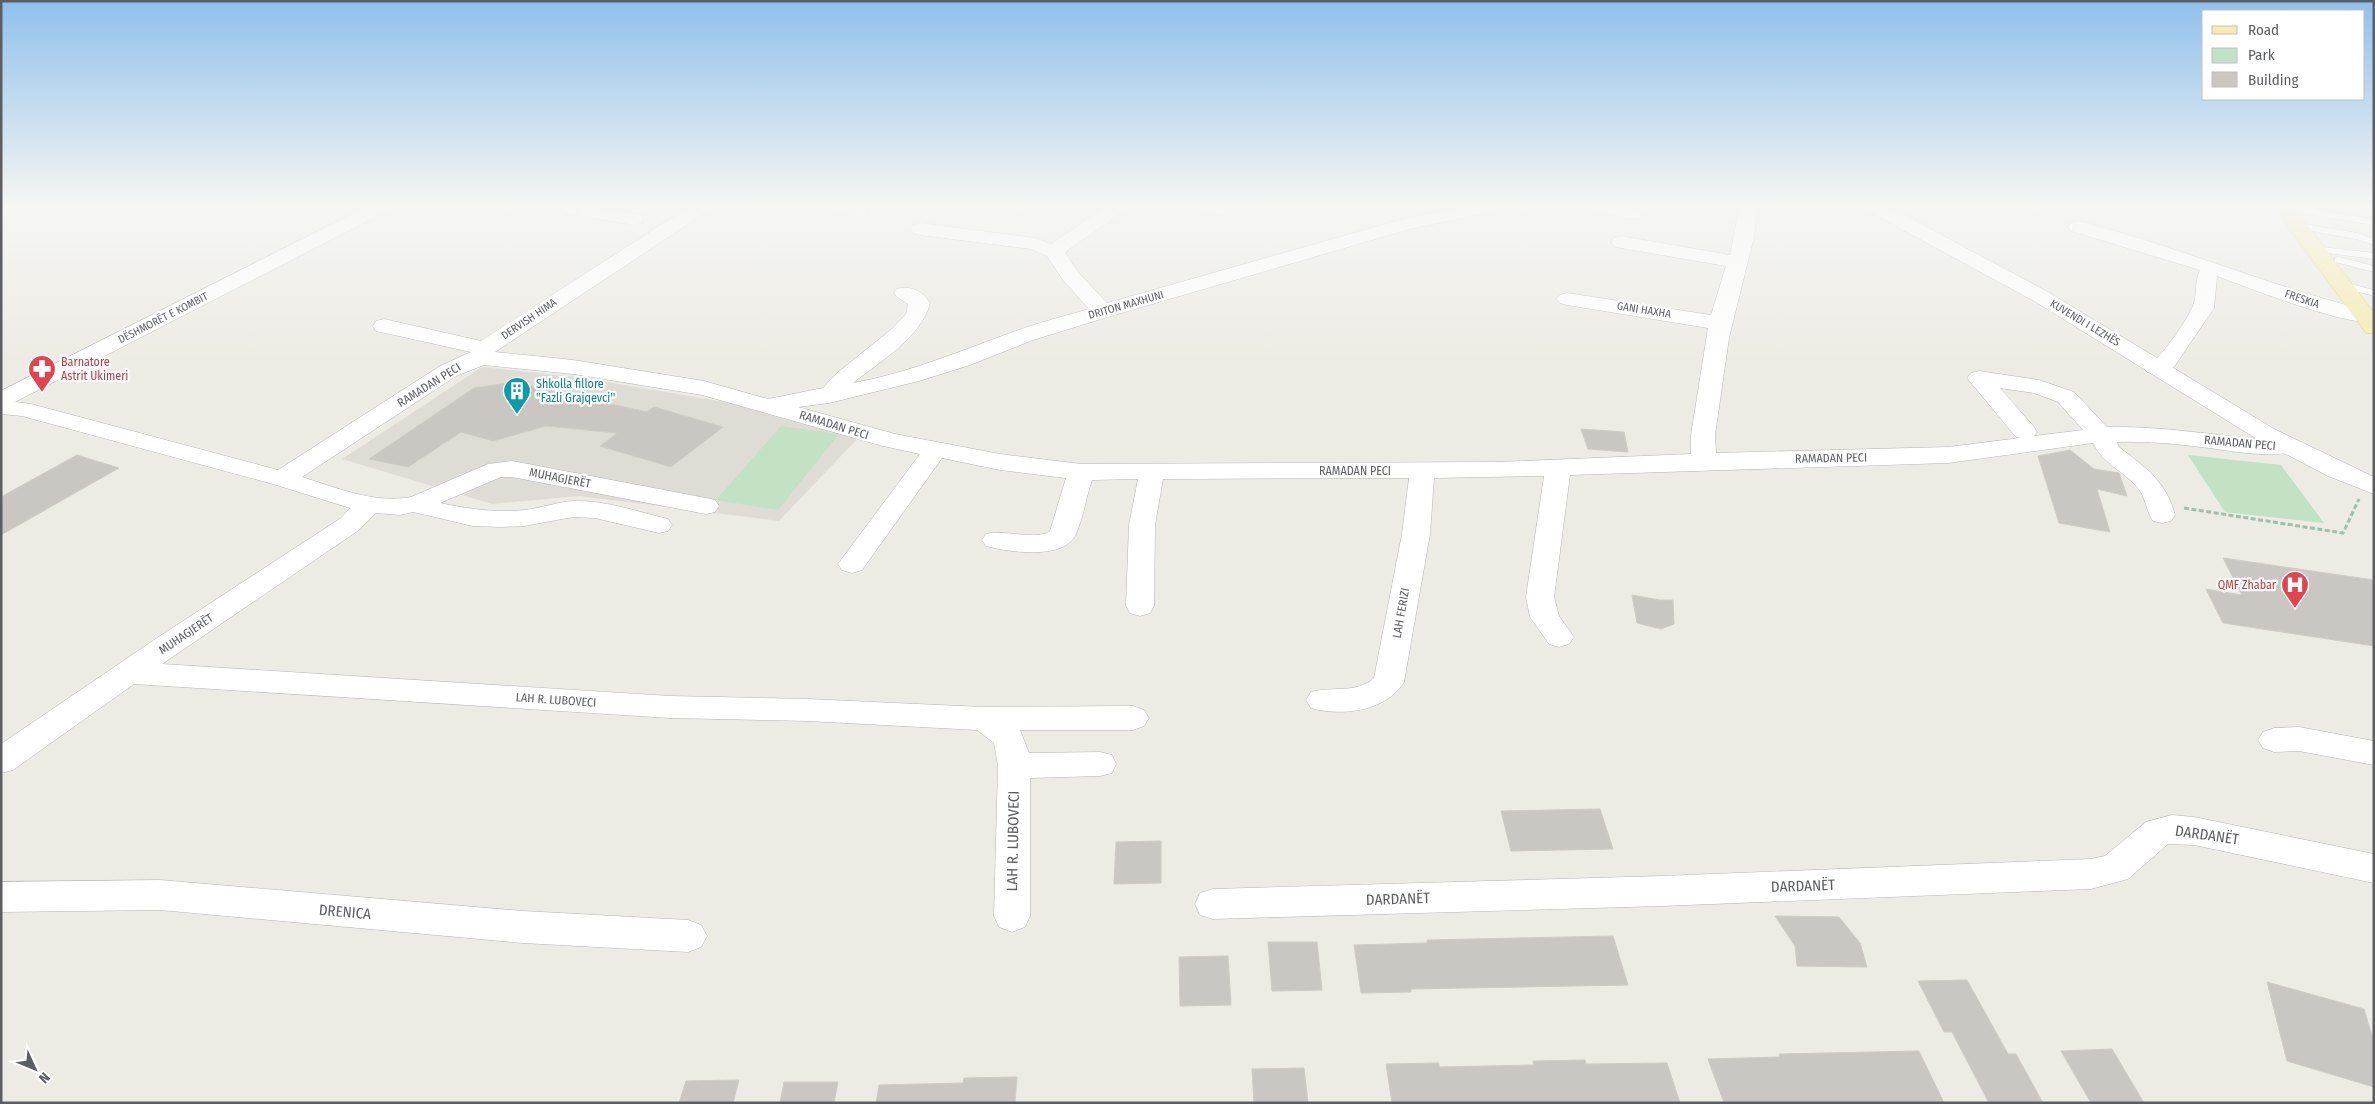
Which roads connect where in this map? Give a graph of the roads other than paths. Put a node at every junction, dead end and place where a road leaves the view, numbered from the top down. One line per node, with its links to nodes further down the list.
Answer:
1 (277, 260): 24 (street, DËSHMORËT E KOMBIT)
2 (622, 260): 21 (street, DERVISH HIMA)
3 (1058, 260): 17 (street)
4 (1283, 260): 17 (street, DRITON MAXHUNI)
5 (1723, 260): 10 (street)
6 (1976, 260): 22 (street, KUVENDI I LEZHËS)
7 (2184, 260): 11 (street, FRESKIA)
8 (2322, 260): 13 (main road)
9 (2342, 260): 12 (lane)
10 (1737, 262): 19 (street)
11 (2211, 268): 18 (street, FRESKIA); 22 (street)
12 (2374, 269)
13 (2340, 284): 15 (lane); 18 (main road)
14 (904, 293): 23 (street)
15 (2374, 293)
16 (1567, 299): 19 (street, GANI HAXHA)
17 (1103, 311): 23 (street, DRITON MAXHUNI)
18 (2369, 322)
19 (1720, 323): 32 (street)
20 (384, 326): 21 (street)
21 (481, 354): 25 (street, RAMADAN PECI); 37 (street, RAMADAN PECI)
22 (2155, 367): 30 (street, KUVENDI I LEZHËS)
23 (829, 396): 25 (street, DRITON MAXHUNI); 27 (street)
24 (1, 400)
25 (770, 405): 27 (street, RAMADAN PECI)
26 (1, 407): 37 (street)
27 (809, 418): 31 (street, RAMADAN PECI)
28 (2026, 432): 29 (street)
29 (2102, 435): 30 (street, RAMADAN PECI); 32 (street, RAMADAN PECI); 42 (street)
30 (2289, 446): 38 (street, KUVENDI I LEZHËS)
31 (936, 449): 35 (street, RAMADAN PECI); 45 (street)
32 (1708, 461): 33 (street, RAMADAN PECI)
33 (1558, 468): 34 (street, RAMADAN PECI); 47 (street)
34 (1422, 471): 36 (street, RAMADAN PECI); 49 (street, LAH FERIZI)
35 (1081, 472): 36 (street, RAMADAN PECI); 44 (street)
36 (1152, 472): 46 (street)
37 (282, 479): 40 (street, MUHAGJERËT)
38 (2370, 484)
39 (419, 503): 40 (street, MUHAGJERËT); 41 (street, MUHAGJERËT); 43 (street, MUHAGJERËT)
40 (363, 504): 48 (street, MUHAGJERËT)
41 (706, 506)
42 (2161, 510)
43 (659, 524)
44 (996, 540)
45 (852, 564)
46 (1140, 606)
47 (1560, 637)
48 (130, 673): 51 (street, LAH R. LUBOVECI); 54 (street, MUHAGJERËT)
49 (1322, 700)
50 (1133, 718): 51 (street, LAH R. LUBOVECI)
51 (983, 719): 56 (street, LAH R. LUBOVECI)
52 (2274, 740): 53 (street)
53 (2374, 753)
54 (1, 761)
55 (1100, 764): 56 (street)
56 (1014, 766): 60 (street, LAH R. LUBOVECI)
57 (2374, 868): 59 (street, DARDANËT)
58 (1, 897): 61 (street, DRENICA)
59 (1213, 904)
60 (1012, 916)
61 (688, 936)

